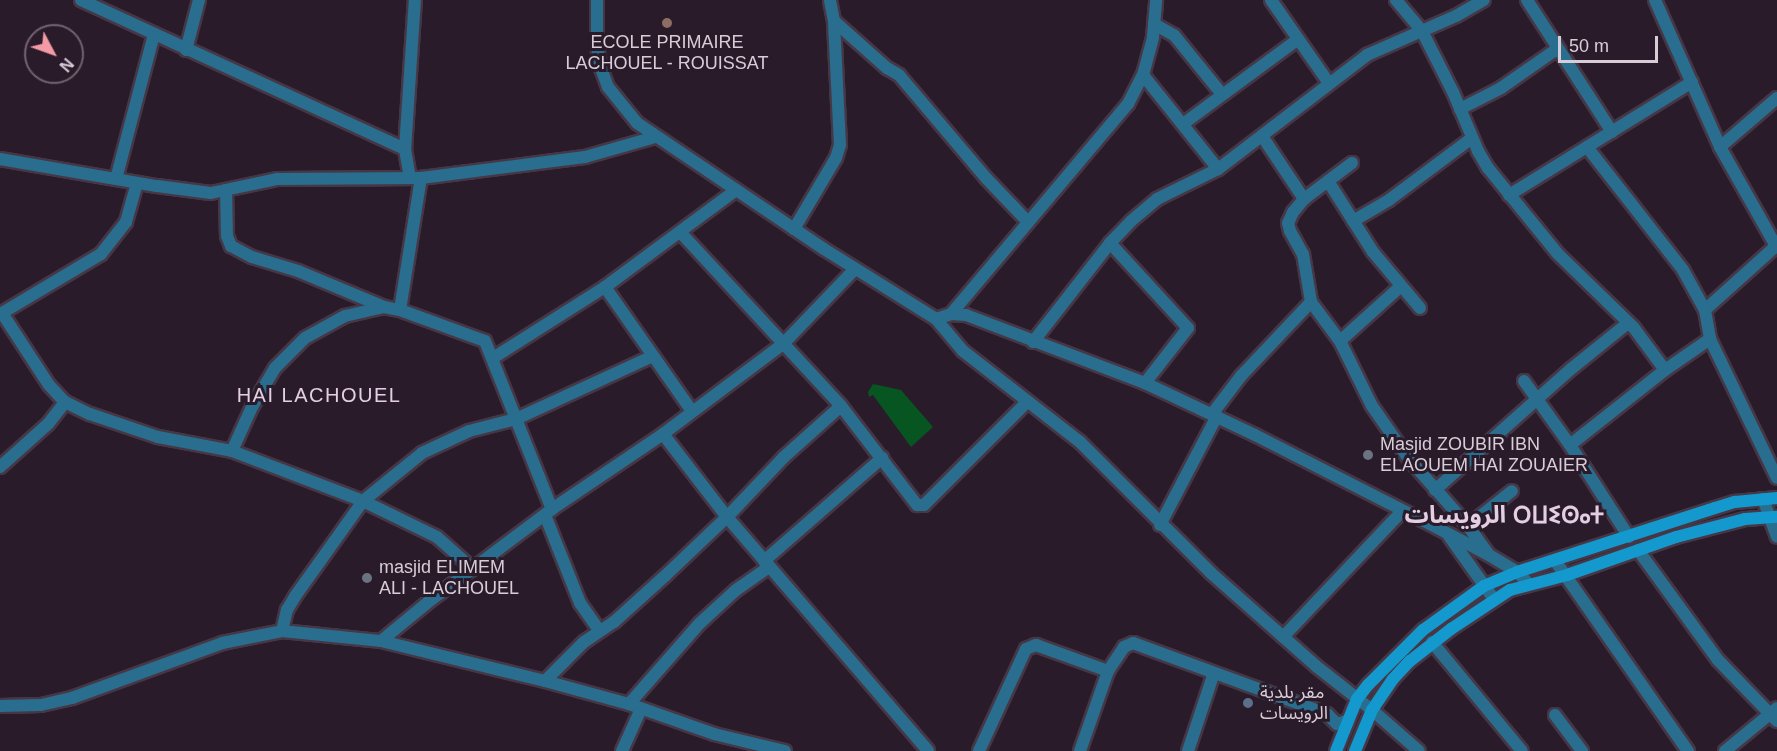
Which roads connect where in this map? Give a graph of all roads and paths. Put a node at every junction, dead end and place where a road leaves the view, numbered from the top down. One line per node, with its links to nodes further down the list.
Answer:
1 (81, 0): 15 (street)
2 (199, 0): 18 (street)
3 (415, 0): 32 (street)
4 (597, 0): 28 (street)
5 (830, 0): 12 (street)
6 (1156, 0): 13 (street)
7 (1271, 0): 16 (street)
8 (1396, 0): 14 (street)
9 (1484, 0): 14 (street)
10 (1527, 0): 17 (street)
11 (1655, 0): 20 (street)
12 (834, 21): 45 (street); 46 (street)
13 (1154, 24): 19 (street); 22 (street)
14 (1422, 31): 21 (street); 24 (street)
15 (154, 34): 18 (street); 37 (street)
16 (1297, 40): 21 (street); 22 (street)
17 (1557, 49): 24 (street); 26 (street)
18 (186, 50): 32 (street)
19 (1143, 75): 25 (street); 45 (street)
20 (1692, 82): 26 (street); 31 (street)
21 (1329, 83): 27 (street)
22 (1221, 93): 25 (street)
23 (1777, 98): 31 (street)
24 (1460, 109): 29 (street)
25 (1182, 124): 35 (street)
26 (1612, 132): 30 (street)
27 (1262, 136): 35 (street); 43 (street)
28 (655, 137): 36 (street); 41 (street)
29 (1472, 138): 42 (street); 44 (street)
30 (1587, 147): 42 (street); 57 (street)
31 (1720, 147): 49 (street)
32 (405, 149): 36 (street)
33 (0, 159): 37 (street)
34 (1352, 163): 38 (street)
35 (1218, 169): 48 (street)
36 (416, 178): 40 (street); 56 (street)
37 (116, 179): 39 (street)
38 (1328, 181): 43 (street); 44 (street)
39 (137, 183): 40 (street); 58 (street)
40 (226, 190): 54 (street)
41 (736, 190): 46 (street); 47 (street)
42 (1509, 195): 61 (street)
43 (1304, 199): 53 (street)
44 (1353, 221): 51 (street)
45 (1028, 222): 59 (street)
46 (794, 230): 50 (street)
47 (681, 233): 52 (street); 65 (street)
48 (1110, 243): 64 (street); 70 (street)
49 (1777, 247): 57 (street)
50 (855, 269): 60 (street); 65 (street)
51 (1400, 286): 55 (street); 63 (street)
52 (605, 287): 66 (street); 67 (street)
53 (1311, 302): 63 (street); 76 (street)
54 (384, 307): 56 (street); 80 (street)
55 (1420, 308)
56 (400, 310): 67 (street)
57 (1705, 310): 62 (street)
58 (1, 311): 72 (street)
59 (951, 314): 60 (street); 64 (street)
60 (936, 319): 73 (street)
61 (1628, 323): 68 (street); 71 (street)
62 (1710, 339): 68 (street); 83 (street)
63 (1340, 341): 84 (street)
64 (1033, 342): 70 (street)
65 (783, 344): 74 (street); 75 (street)
66 (653, 356): 75 (street); 77 (street)
67 (493, 358): 77 (street)
68 (1665, 370): 79 (street)
69 (1524, 381): 71 (street)
70 (1145, 383): 76 (street)
71 (1537, 399): 79 (street); 84 (street)
72 (65, 402): 80 (street); 82 (street)
73 (1027, 402): 81 (street); 93 (street)
74 (841, 406): 81 (street); 91 (street)
75 (691, 411): 78 (street)
76 (1215, 415): 89 (street); 93 (street)
77 (516, 419): 88 (street); 90 (street)
78 (663, 434): 90 (street); 91 (street)
79 (1570, 446): 96 (street)
80 (232, 451): 88 (street)
81 (882, 458): 101 (street)
82 (0, 467)
83 (1777, 478)
84 (1435, 490): 94 (street)
85 (1512, 491): 94 (street)
86 (1777, 498): 87 (main road)
87 (1763, 499): 92 (street); 96 (main road)
88 (363, 501): 102 (street); 109 (street)
89 (1402, 511): 95 (street); 110 (street)
90 (549, 512): 102 (street); 108 (street)
91 (727, 517): 101 (street); 108 (street)
92 (1773, 517): 97 (street); 98 (main road)
93 (1160, 525): 110 (street)
94 (1468, 526): 99 (street)
95 (1448, 535): 99 (street); 106 (street)
96 (1629, 537): 100 (main road)
97 (1777, 537)
98 (1638, 550): 104 (main road); 122 (street)
99 (1489, 555): 103 (street)
100 (1556, 562): 103 (main road); 104 (street)
101 (767, 564): 117 (street); 126 (street)
102 (473, 569): 111 (street)
103 (1517, 572): 105 (street); 106 (main road)
104 (1567, 575): 105 (main road); 135 (street)
105 (1528, 583): 107 (main road)
106 (1484, 586): 107 (street); 116 (main road)
107 (1494, 599): 112 (main road)
108 (599, 630): 115 (street)
109 (282, 631): 111 (street); 118 (street)
110 (1283, 637): 116 (street)
111 (381, 641): 115 (street)
112 (1432, 642): 120 (main road); 133 (street)
113 (1108, 671): 114 (street); 127 (street); 128 (street)
114 (1214, 673): 123 (street); 129 (street)
115 (545, 681): 117 (street)
116 (1357, 699): 120 (street); 123 (main road)
117 (628, 704): 119 (street)
118 (0, 706)
119 (641, 709): 124 (street); 125 (street)
120 (1372, 710): 131 (main road); 132 (street)
121 (1555, 715): 134 (street)
122 (1775, 715): 136 (street)
123 (1347, 721): 130 (main road)
124 (622, 751)
125 (785, 751)
126 (928, 751)
127 (979, 751)
128 (1080, 751)
129 (1188, 751)
130 (1336, 751)
131 (1355, 751)
132 (1419, 751)
133 (1522, 751)
134 (1581, 751)
135 (1688, 751)
136 (1725, 751)

